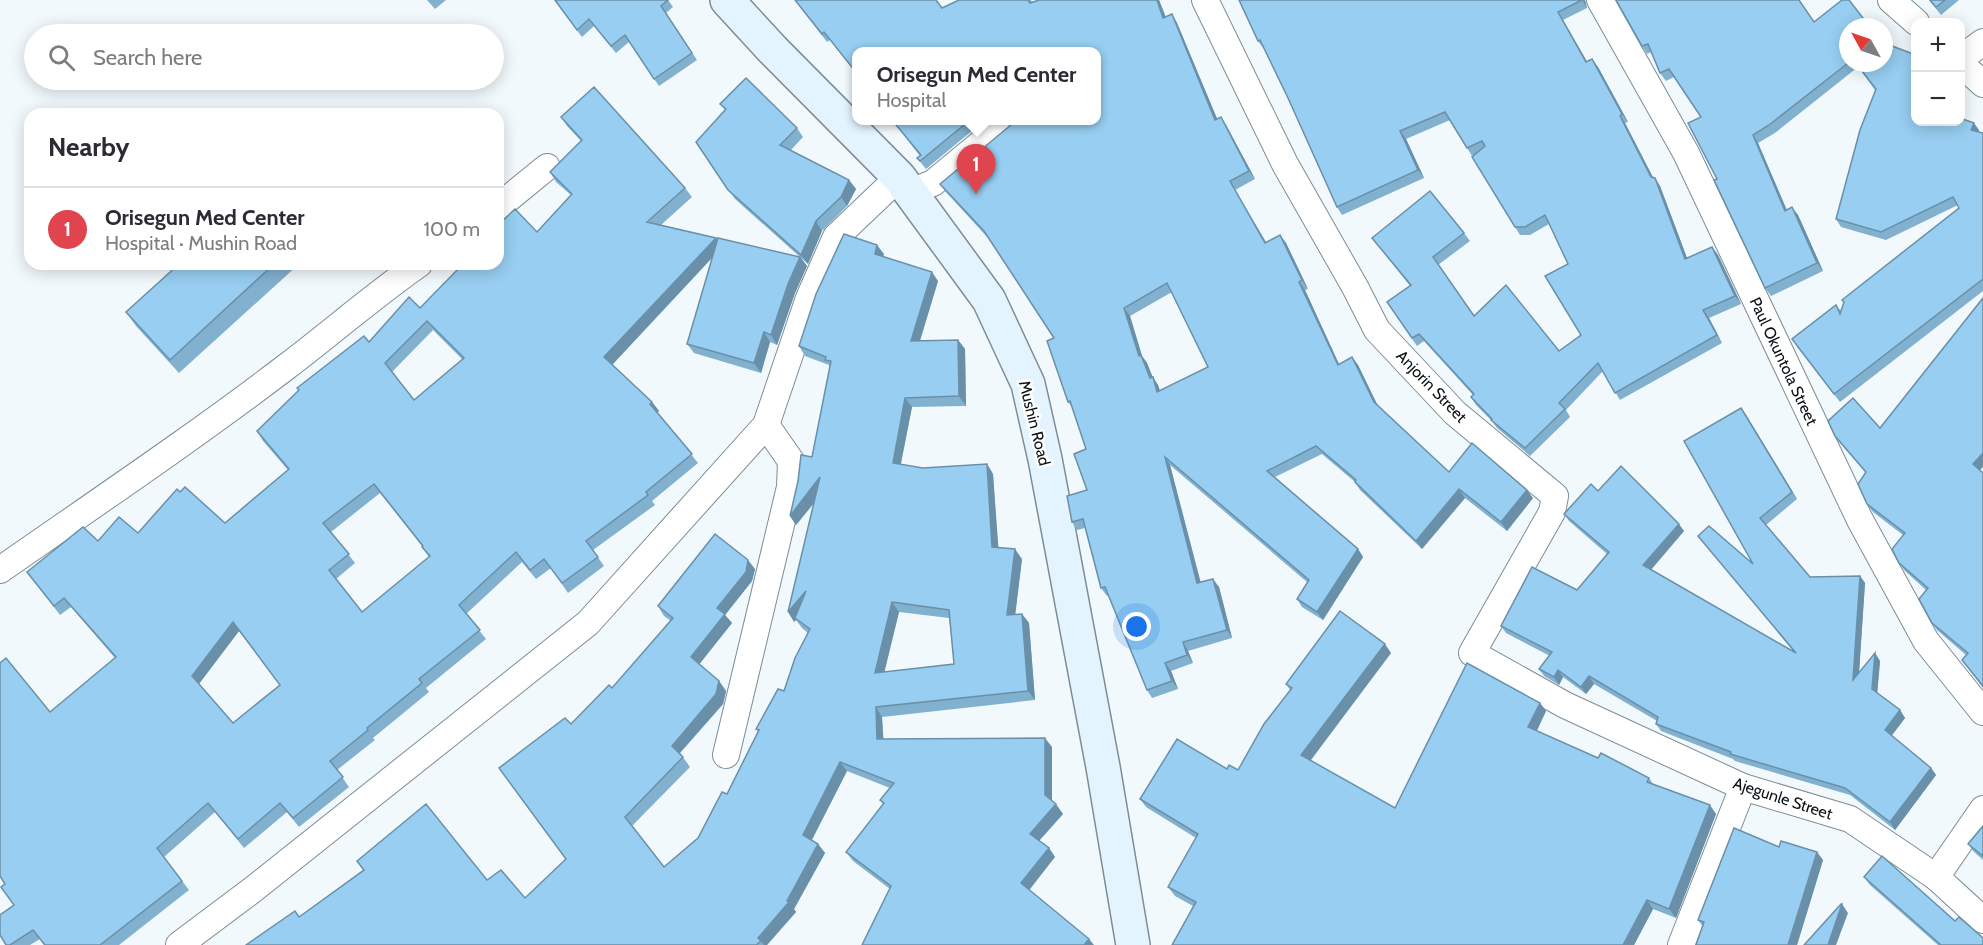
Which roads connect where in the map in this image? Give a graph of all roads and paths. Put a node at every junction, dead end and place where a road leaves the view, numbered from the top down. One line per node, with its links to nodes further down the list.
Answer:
1 (727, 0): 12 (main road, Mushin Road)
2 (1205, 0): 17 (street, Anjorin Street)
3 (1600, 0): 18 (street, Paul Okuntola Street)
4 (1891, 0): 5 (street)
5 (1911, 18)
6 (1983, 42): 7 (street)
7 (1965, 57)
8 (1965, 66): 9 (street)
9 (1983, 84)
10 (1002, 125): 12 (street)
11 (547, 167): 13 (street)
12 (904, 184): 15 (street); 25 (main road, Mushin Road)
13 (504, 202)
14 (410, 270): 16 (street)
15 (766, 425): 19 (street); 24 (street)
16 (0, 570)
17 (1565, 705): 20 (street, Ajegunle Street)
18 (1983, 712)
19 (726, 755)
20 (1743, 787): 22 (street, Ajegunle Street); 26 (street)
21 (1983, 809): 22 (street)
22 (1936, 877): 23 (street, Ajegunle Street)
23 (1983, 920)
24 (179, 945)
25 (1133, 945)
26 (1681, 945)

